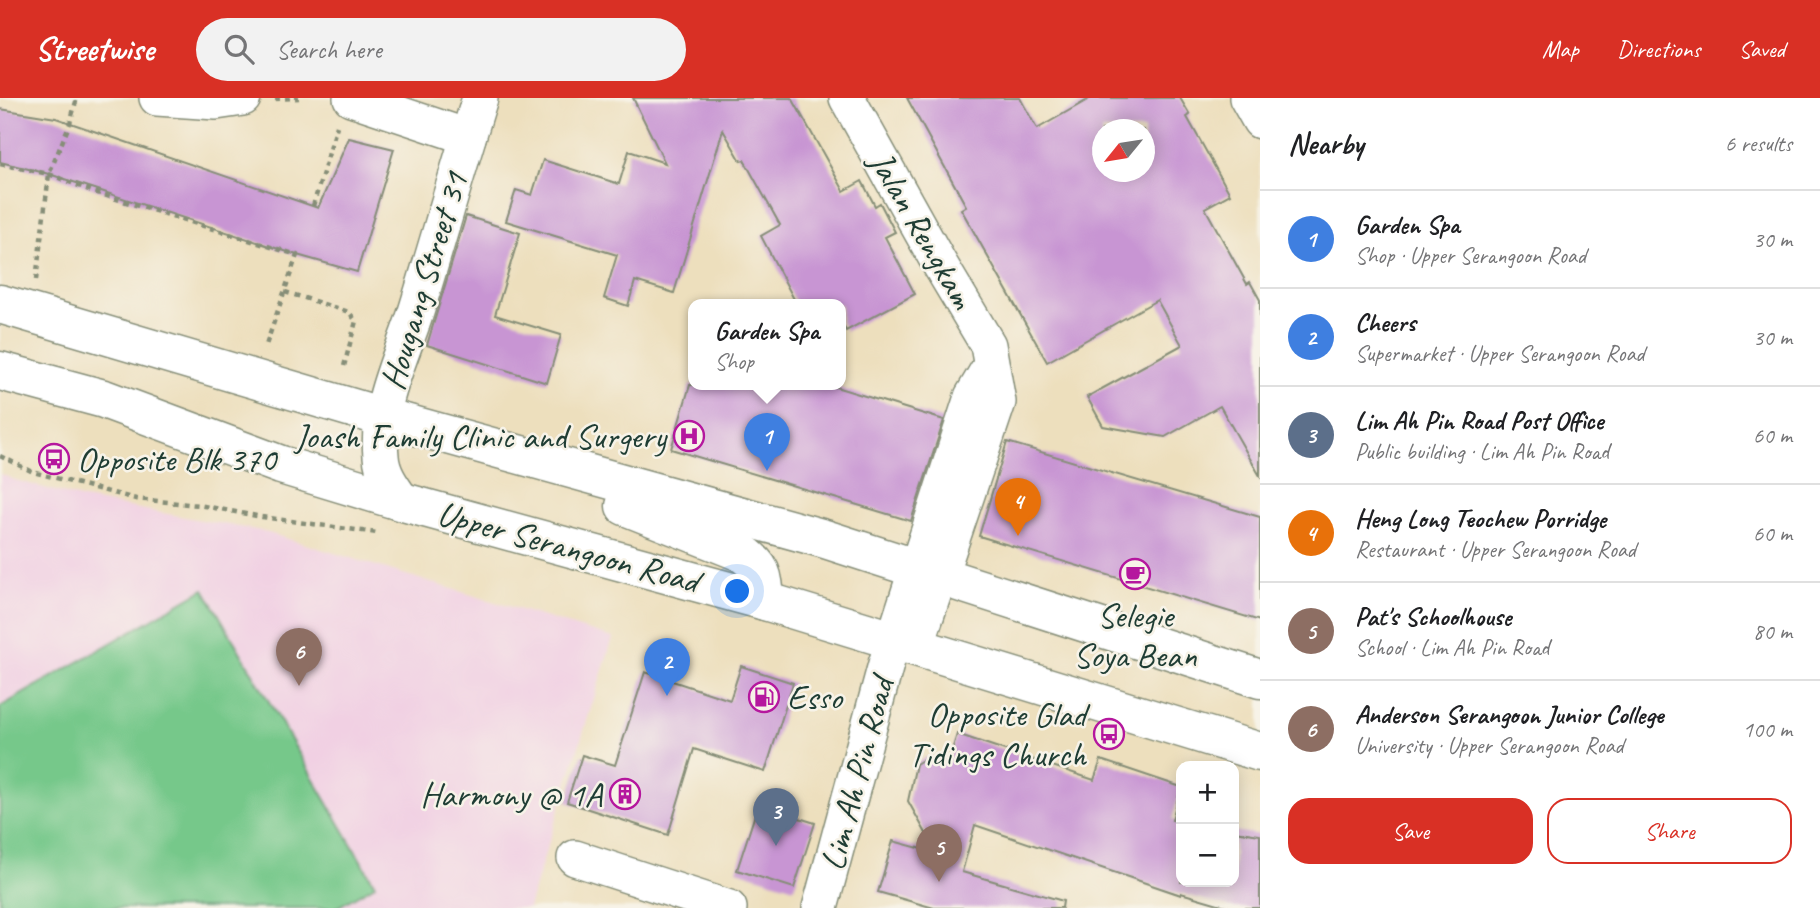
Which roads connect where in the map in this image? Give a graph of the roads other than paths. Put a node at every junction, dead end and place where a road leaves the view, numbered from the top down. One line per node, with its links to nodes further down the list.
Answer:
1 (157, 98): 2 (street)
2 (243, 98)
3 (480, 98): 8 (street, Hougang Street 31)
4 (847, 98): 14 (street, Jalan Rengkam)
5 (1247, 98): 7 (street)
6 (344, 110): 8 (street, Hougang Street 31)
7 (1260, 121)
8 (468, 137): 11 (street, Hougang Street 31)
9 (0, 304): 11 (main road)
10 (0, 371): 13 (main road, Upper Serangoon Road)
11 (383, 417): 12 (main road); 13 (street, Hougang Street 31)
12 (527, 456): 14 (main road); 15 (main road)
13 (395, 519): 15 (main road, Upper Serangoon Road)
14 (928, 571): 16 (street, Jalan Rengkam); 17 (main road)
15 (765, 601): 16 (main road, Upper Serangoon Road)
16 (905, 643): 18 (main road, Upper Serangoon Road); 21 (street, Lim Ah Pin Road)
17 (1260, 679)
18 (1260, 752)
19 (575, 858): 20 (street)
20 (729, 908)
21 (820, 908)

